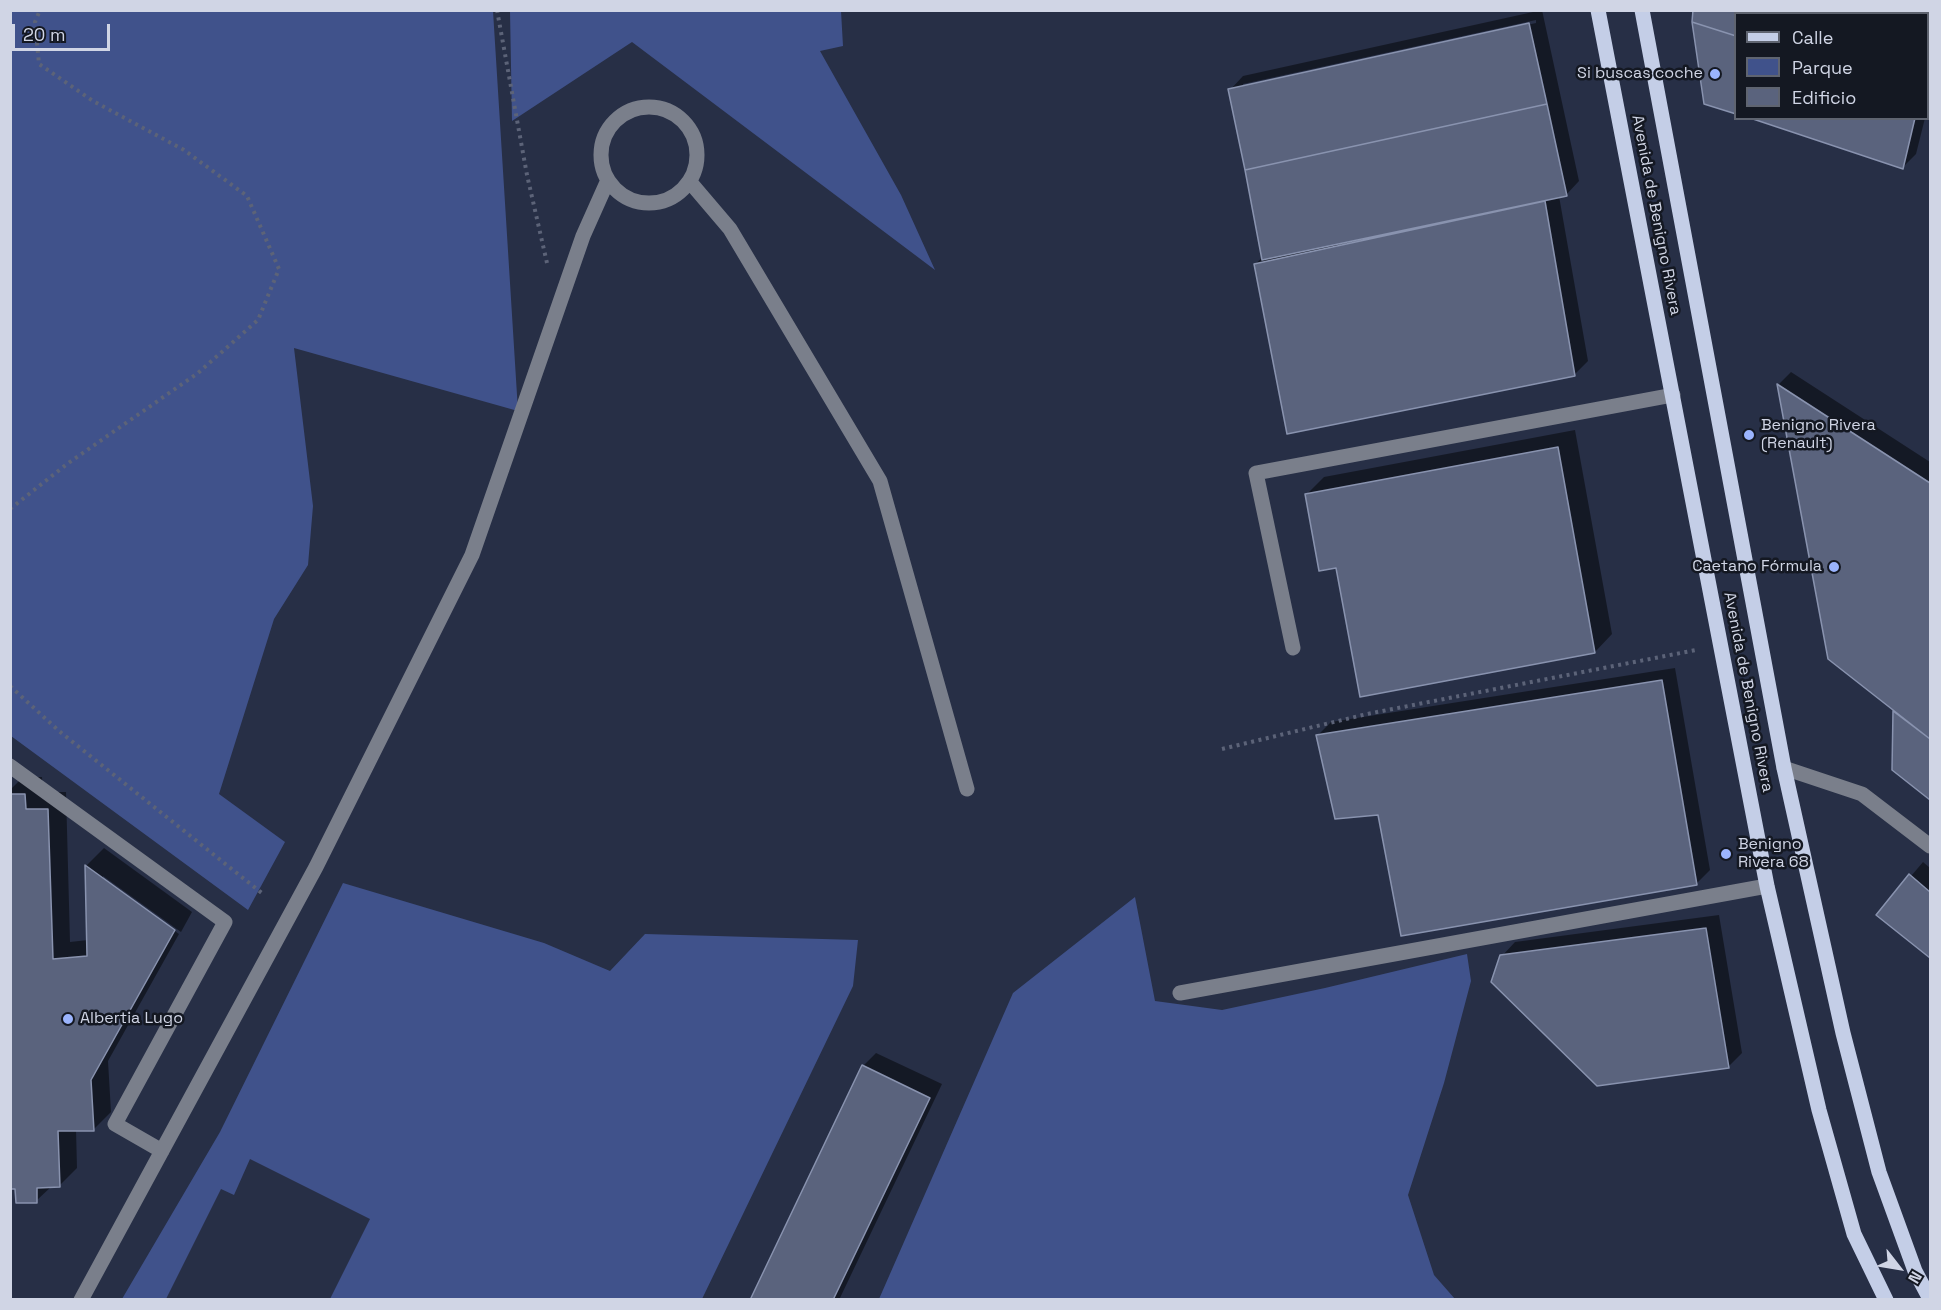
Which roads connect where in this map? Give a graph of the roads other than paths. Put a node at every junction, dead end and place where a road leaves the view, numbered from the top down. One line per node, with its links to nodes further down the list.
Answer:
1 (1598, 10): 5 (main road, Avenida de Benigno Rivera)
2 (1642, 10): 8 (main road, Avenida de Benigno Rivera)
3 (608, 180): 4 (street); 4 (street); 13 (street)
4 (690, 182): 9 (street)
5 (1673, 395): 6 (street); 11 (main road, Avenida de Benigno Rivera)
6 (1293, 648)
7 (10, 766): 13 (street)
8 (1784, 768): 10 (street); 16 (main road, Avenida de Benigno Rivera)
9 (967, 789)
10 (1930, 846)
11 (1767, 886): 12 (street); 15 (main road, Avenida de Benigno Rivera)
12 (1180, 993)
13 (162, 1150): 14 (street)
14 (81, 1299)
15 (1886, 1299)
16 (1930, 1299)

